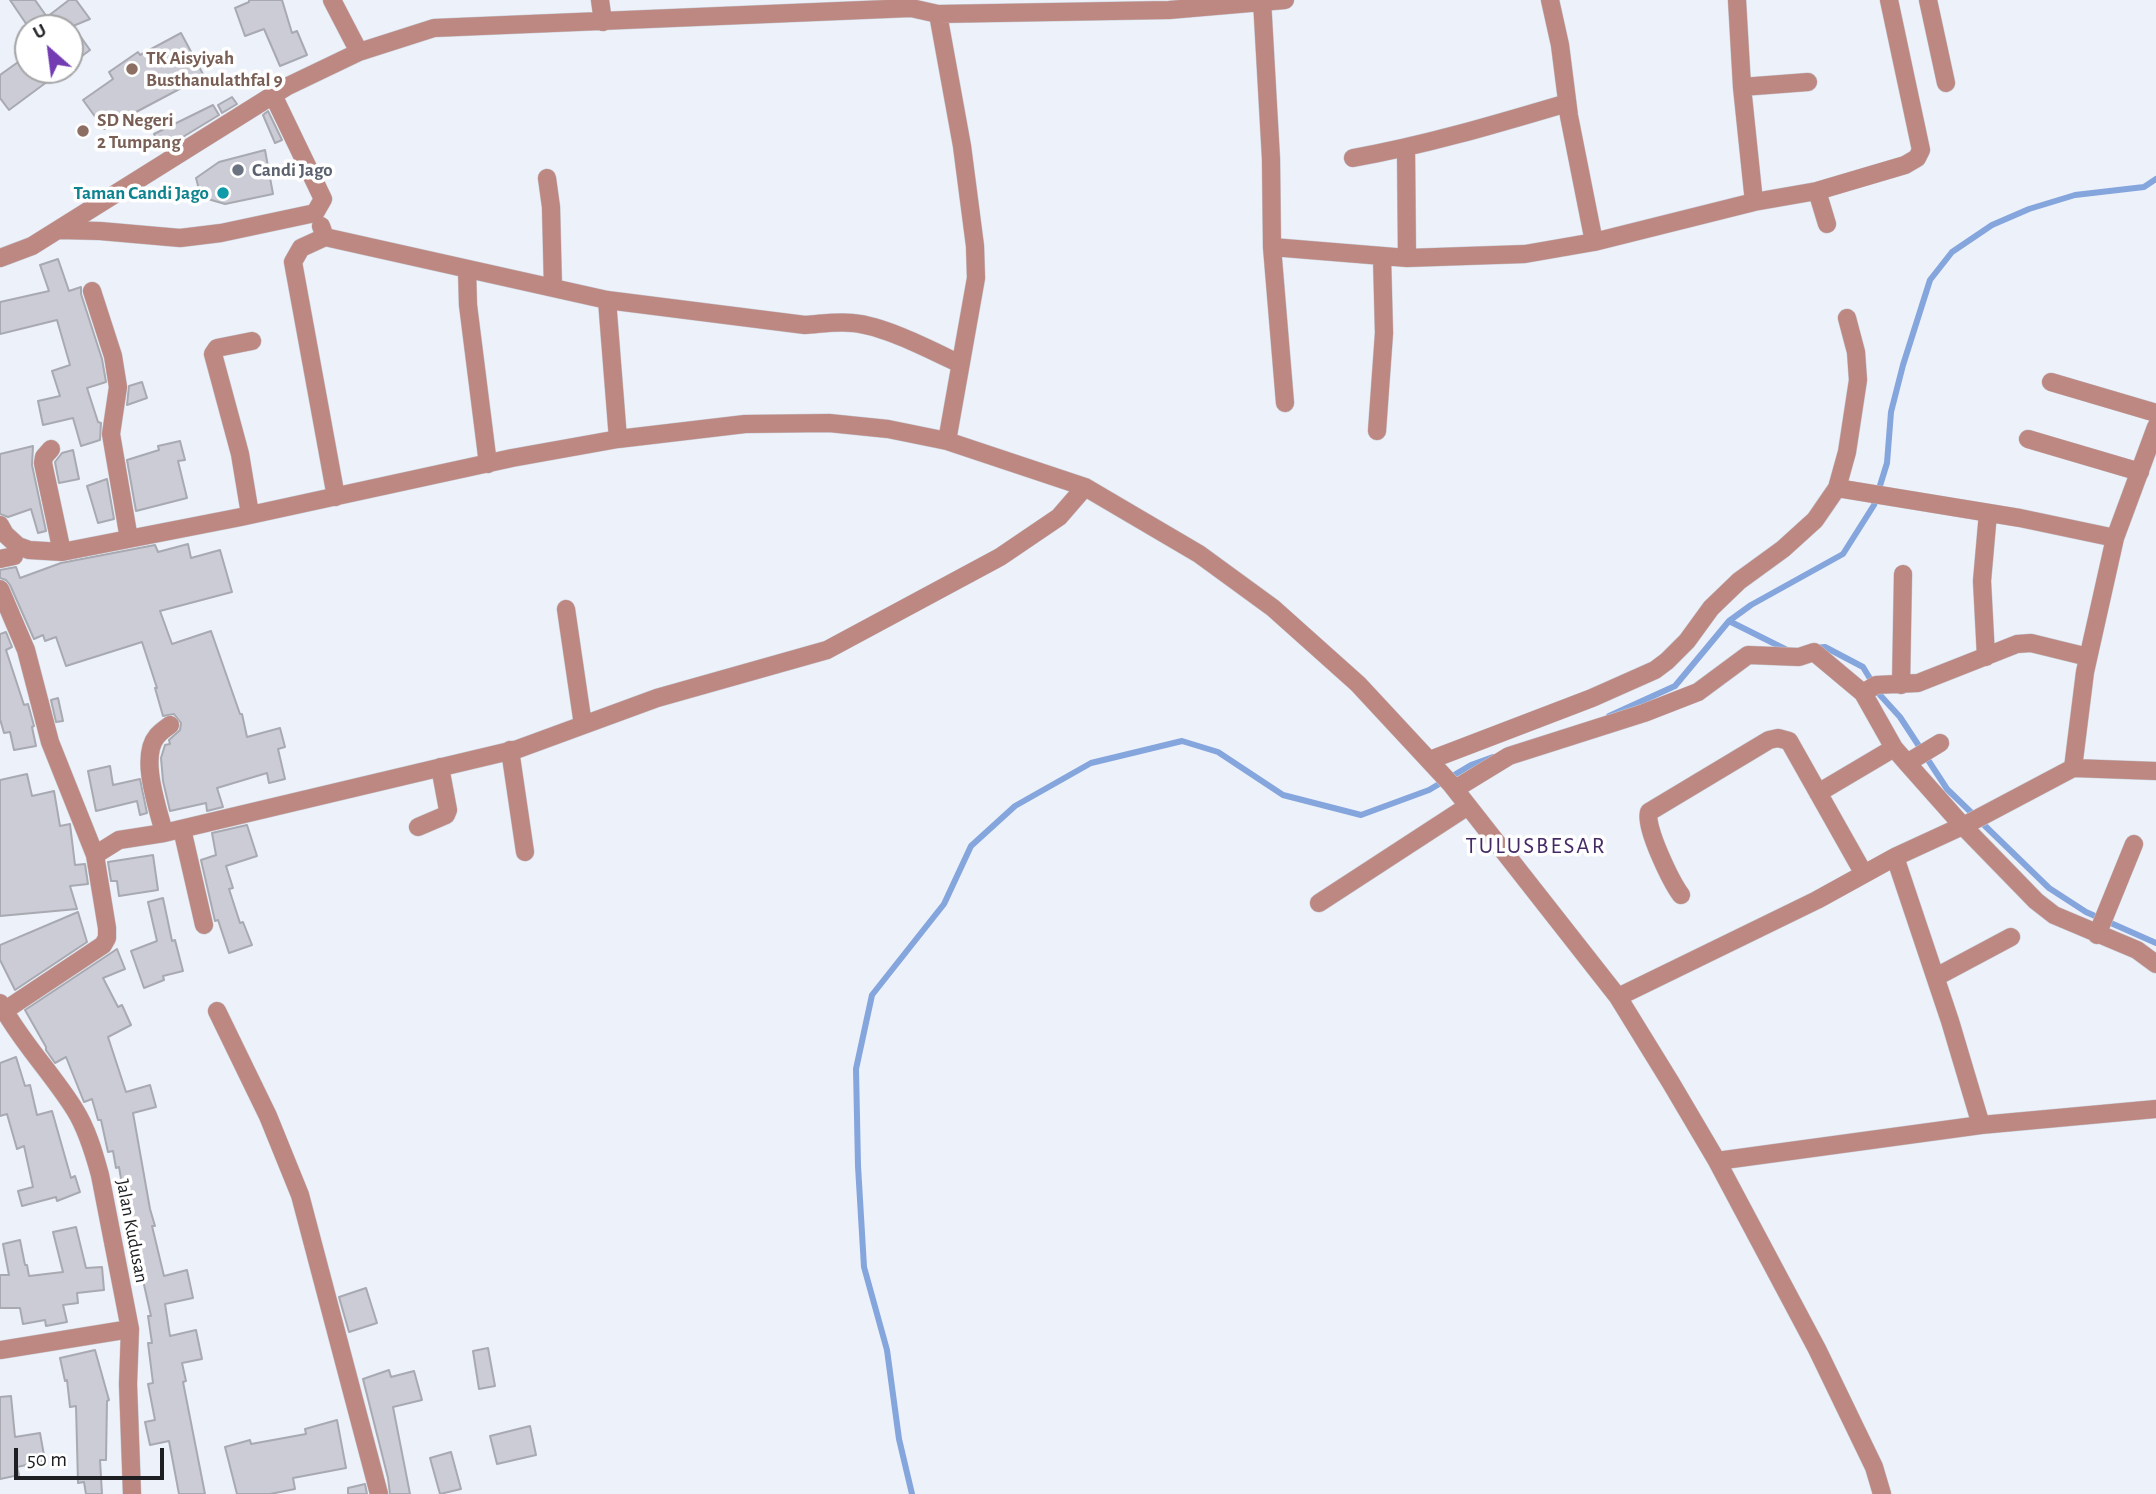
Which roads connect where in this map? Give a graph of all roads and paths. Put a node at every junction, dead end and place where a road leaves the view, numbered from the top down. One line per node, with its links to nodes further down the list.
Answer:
1 (332, 0): 14 (street)
2 (600, 0): 13 (street)
3 (1285, 0): 8 (street)
4 (1550, 0): 19 (street)
5 (1737, 0): 17 (street)
6 (1889, 0): 23 (street)
7 (1928, 0): 16 (street)
8 (1262, 1): 10 (street); 30 (street)
9 (911, 4): 11 (street); 12 (street)
10 (1168, 5): 12 (street)
11 (782, 7): 13 (street)
12 (938, 14): 40 (street)
13 (603, 22): 14 (street)
14 (359, 51): 18 (street)
15 (1808, 82): 17 (street)
16 (1946, 83)
17 (1742, 87): 24 (street)
18 (273, 95): 25 (street); 27 (street)
19 (1567, 103): 20 (street); 29 (street)
20 (1406, 148): 21 (street); 33 (street)
21 (1353, 158)
22 (547, 178): 35 (street)
23 (1817, 191): 24 (street); 26 (street)
24 (1755, 202): 29 (street)
25 (315, 213): 27 (street); 28 (street)
26 (1826, 224)
27 (59, 230): 32 (street)
28 (325, 237): 34 (street); 54 (street)
29 (1594, 242): 33 (street)
30 (1272, 247): 31 (street); 42 (street)
31 (1381, 257): 33 (street); 45 (street)
32 (0, 258)
33 (1407, 258)
34 (467, 269): 35 (street); 50 (street)
35 (553, 288): 37 (street)
36 (92, 291): 59 (street)
37 (607, 300): 40 (street); 46 (street)
38 (1847, 318): 53 (street)
39 (253, 341): 56 (street)
40 (960, 364): 48 (street)
41 (2051, 382): 43 (street)
42 (1285, 403)
43 (2156, 413)
44 (2156, 428): 51 (street)
45 (1377, 431)
46 (618, 439): 48 (street); 50 (street)
47 (2028, 439): 51 (street)
48 (947, 442): 52 (street)
49 (51, 449): 60 (street)
50 (488, 464): 54 (street)
51 (2140, 472): 58 (street)
52 (1085, 487): 69 (street); 72 (street)
53 (1837, 488): 55 (street); 72 (street)
54 (336, 497): 56 (street)
55 (1988, 513): 58 (street); 64 (street)
56 (250, 514): 59 (street)
57 (0, 525): 60 (street)
58 (2115, 538): 65 (street)
59 (129, 539): 60 (street)
60 (62, 552)
61 (1903, 574): 66 (street)
62 (0, 589): 85 (street)
63 (566, 609): 69 (street)
64 (1986, 657): 65 (street); 66 (street)
65 (2088, 657): 74 (street)
66 (1901, 685): 67 (street)
67 (1869, 689): 70 (street); 76 (street)
68 (170, 725): 82 (street)
69 (583, 725): 71 (street)
70 (1894, 748): 77 (street); 79 (street)
71 (510, 750): 73 (street); 84 (street)
72 (1430, 760): 76 (street)
73 (440, 767): 80 (street); 81 (street)
74 (2073, 768): 75 (street); 79 (street)
75 (2156, 771)
76 (1449, 782): 78 (street)
77 (1818, 793): 87 (street); 88 (street)
78 (1468, 806): 89 (street); 95 (street)
79 (1973, 820): 86 (street); 91 (street)
80 (418, 827)
81 (182, 829): 82 (street); 90 (street)
82 (164, 833): 85 (street)
83 (2134, 844): 91 (street)
84 (525, 852)
85 (95, 855): 96 (street)
86 (1895, 857): 87 (street); 94 (street)
87 (1864, 874): 95 (street)
88 (1681, 895)
89 (1319, 903)
90 (204, 925)
91 (2101, 925): 93 (street)
92 (2011, 937): 94 (street)
93 (2156, 964)
94 (1936, 977): 99 (street)
95 (1618, 997): 100 (street)
96 (2, 1007): 101 (street, Jalan Kudusan)
97 (217, 1011): 104 (street)
98 (2156, 1109): 99 (street)
99 (1981, 1125): 100 (street)
100 (1717, 1161): 105 (street)
101 (130, 1329): 102 (street); 103 (street, Jalan Kudusan)
102 (0, 1350)
103 (132, 1494)
104 (379, 1494)
105 (1882, 1494)

